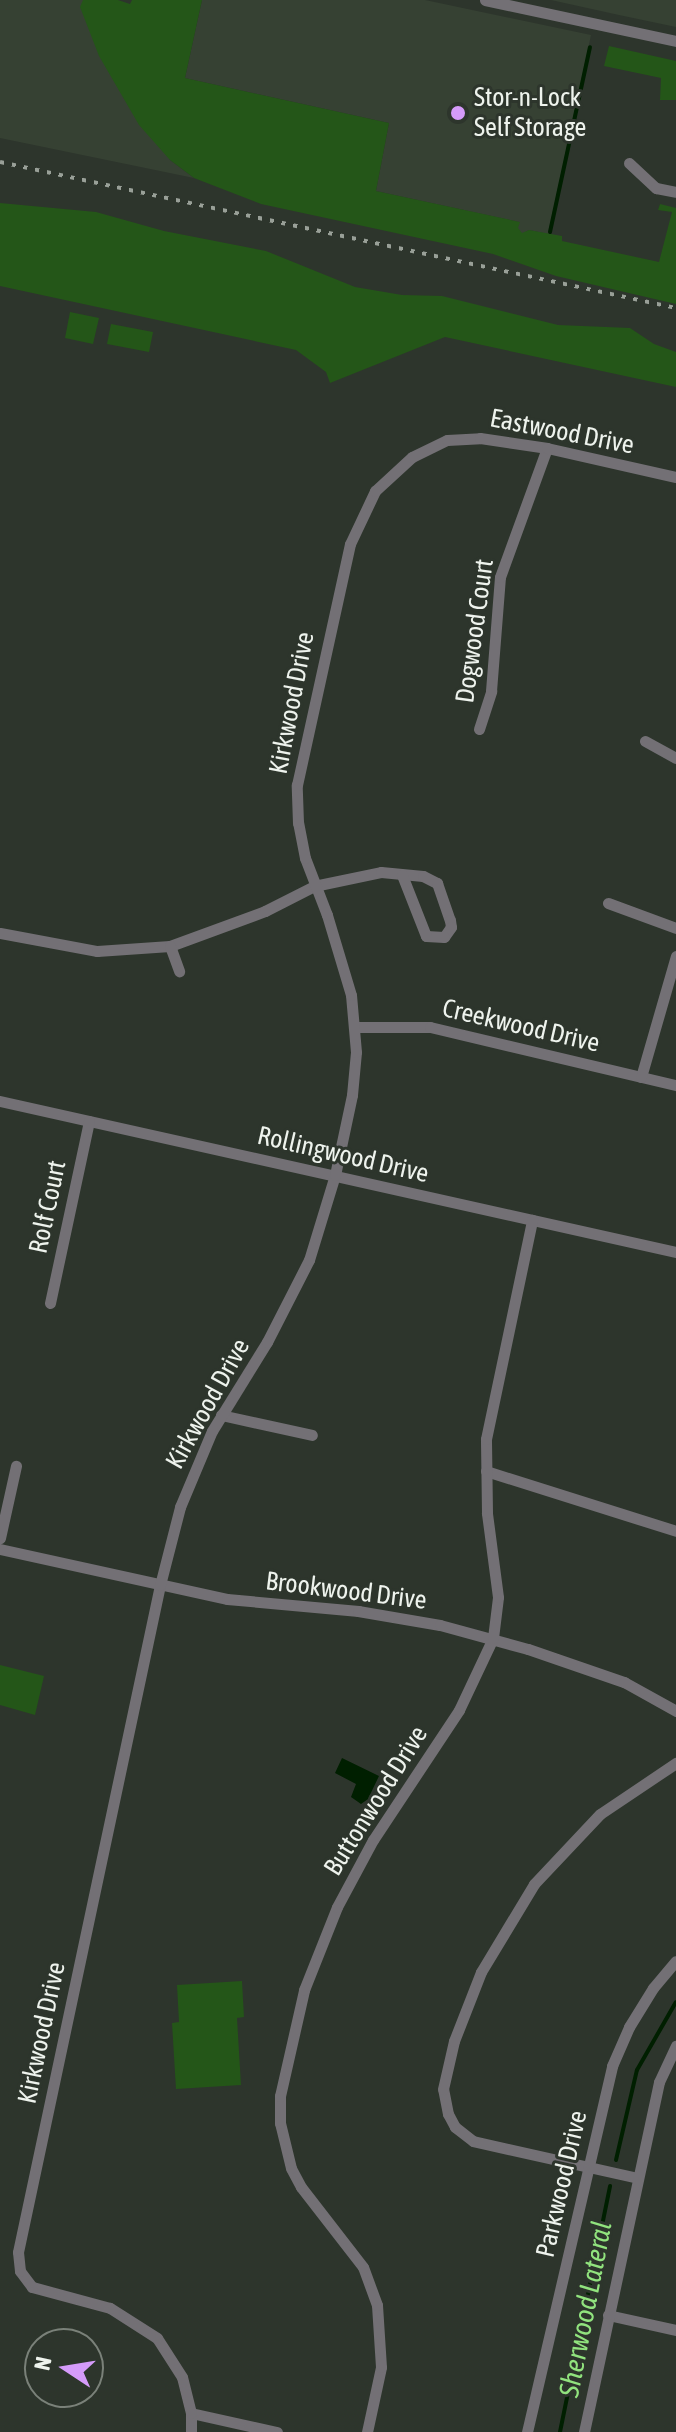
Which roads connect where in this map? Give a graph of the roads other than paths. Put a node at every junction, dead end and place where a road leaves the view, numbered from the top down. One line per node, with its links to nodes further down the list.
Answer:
1 (485, 0): 2 (street)
2 (676, 41)
3 (629, 163): 4 (street)
4 (676, 192)
5 (547, 448): 6 (street, Eastwood Drive); 7 (street, Eastwood Drive); 8 (street, Dogwood Court)
6 (398, 468): 12 (street, Kirkwood Drive)
7 (676, 477)
8 (479, 729)
9 (645, 741): 10 (street)
10 (676, 758)
11 (402, 875): 11 (street); 12 (street)
12 (314, 886): 16 (street); 19 (street, Kirkwood Drive)
13 (608, 903): 14 (street)
14 (676, 928)
15 (0, 933): 16 (street)
16 (170, 946): 18 (street)
17 (676, 956): 20 (street)
18 (179, 971)
19 (355, 1027): 20 (street, Creekwood Drive); 24 (street, Kirkwood Drive)
20 (641, 1077): 21 (street, Creekwood Drive)
21 (676, 1085)
22 (0, 1101): 23 (street, Rollingwood Drive)
23 (89, 1121): 24 (street, Rollingwood Drive); 27 (street, Rolf Court)
24 (335, 1175): 25 (street, Rollingwood Drive); 28 (street, Kirkwood Drive)
25 (532, 1220): 26 (street, Rollingwood Drive); 31 (street, Buttonwood Drive)
26 (676, 1252)
27 (50, 1303)
28 (221, 1415): 29 (street); 35 (street, Kirkwood Drive)
29 (312, 1435)
30 (16, 1466): 33 (street)
31 (486, 1471): 32 (street); 36 (street, Buttonwood Drive)
32 (676, 1531)
33 (0, 1538)
34 (0, 1549): 35 (street, Brookwood Drive)
35 (160, 1585): 36 (street, Brookwood Drive); 45 (street, Kirkwood Drive)
36 (493, 1638): 37 (street, Brookwood Drive); 48 (street, Buttonwood Drive)
37 (676, 1711)
38 (676, 1763): 41 (street)
39 (676, 1961): 41 (street, Parkwood Drive)
40 (676, 2046): 42 (street)
41 (589, 2168): 42 (street); 49 (street, Parkwood Drive)
42 (638, 2178): 43 (street)
43 (608, 2315): 44 (street); 50 (street)
44 (676, 2330)
45 (191, 2413): 46 (street, Kirkwood Drive); 47 (street)
46 (191, 2432)
47 (277, 2432)
48 (367, 2432)
49 (527, 2432)
50 (584, 2432)

